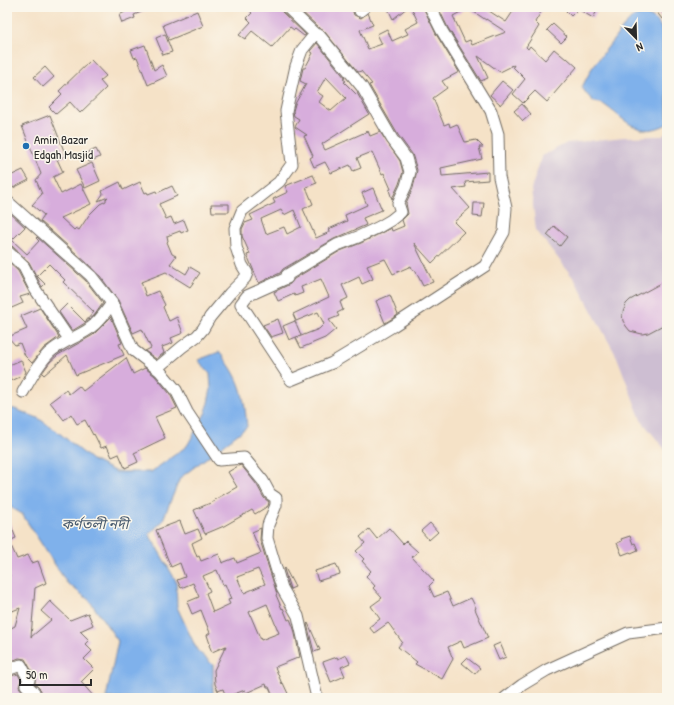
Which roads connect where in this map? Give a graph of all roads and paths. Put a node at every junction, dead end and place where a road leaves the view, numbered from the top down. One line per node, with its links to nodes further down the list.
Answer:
1 (287, 7): 3 (street)
2 (430, 7): 3 (street)
3 (315, 34): 8 (street)
4 (7, 201): 6 (street)
5 (7, 251): 7 (street)
6 (112, 303): 7 (street); 8 (street)
7 (69, 339): 9 (street)
8 (157, 368): 13 (street)
9 (23, 392)
10 (667, 628): 14 (street)
11 (7, 670): 12 (street)
12 (33, 698)
13 (317, 698)
14 (505, 698)

